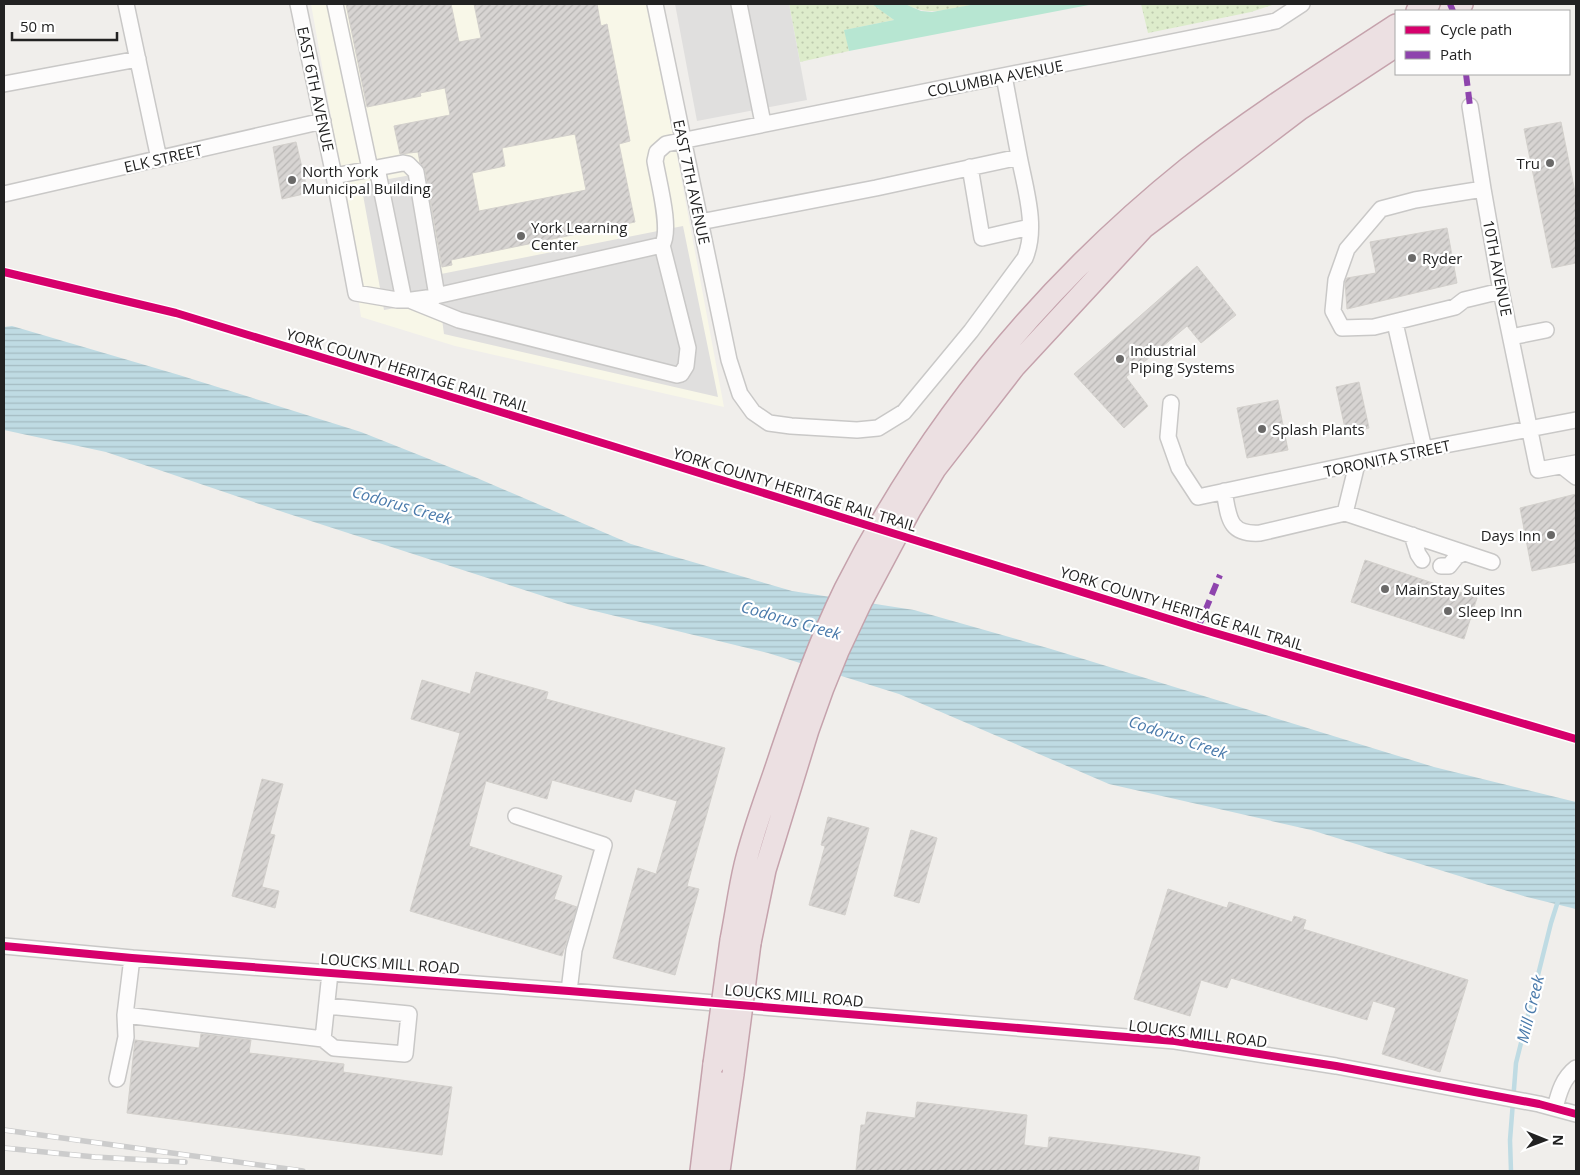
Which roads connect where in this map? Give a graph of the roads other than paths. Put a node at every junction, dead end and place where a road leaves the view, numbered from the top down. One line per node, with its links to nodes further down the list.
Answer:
1 (126, 4): 9 (street)
2 (298, 4): 13 (street, EAST 6TH AVENUE)
3 (336, 4): 19 (street)
4 (655, 4): 15 (street, EAST 7TH AVENUE)
5 (739, 4): 14 (street)
6 (1302, 4): 10 (street, COLUMBIA AVENUE)
7 (1395, 26): 36 (highway)
8 (1395, 47): 36 (highway)
9 (138, 59): 11 (street); 17 (street)
10 (1004, 76): 14 (street, COLUMBIA AVENUE); 16 (street, EAST 7TH AVENUE)
11 (4, 84)
12 (1470, 106): 21 (street, 10TH AVENUE)
13 (323, 121): 17 (street, ELK STREET); 20 (street, EAST 6TH AVENUE)
14 (763, 123): 15 (street, COLUMBIA AVENUE)
15 (683, 139): 23 (street, EAST 7TH AVENUE); 25 (street, COLUMBIA AVENUE)
16 (1019, 157): 18 (street); 24 (street, EAST 7TH AVENUE)
17 (158, 159): 22 (street, ELK STREET)
18 (970, 167): 23 (street); 24 (street)
19 (374, 168): 20 (street); 27 (street); 28 (street)
20 (334, 176): 28 (street, EAST 6TH AVENUE)
21 (1482, 190): 26 (street, 10TH AVENUE); 29 (street)
22 (4, 194)
23 (700, 222): 24 (street, EAST 7TH AVENUE)
24 (1030, 227)
25 (662, 245): 27 (street); 28 (street)
26 (1501, 291): 29 (street); 31 (street, 10TH AVENUE)
27 (437, 296): 28 (street)
28 (408, 300)
29 (1394, 323): 35 (street)
30 (1546, 330): 31 (street)
31 (1511, 337): 34 (street, 10TH AVENUE)
32 (1171, 403): 40 (street, TORONITA STREET)
33 (1576, 420): 34 (street, TORONITA STREET)
34 (1530, 429): 35 (street, TORONITA STREET); 38 (street, 10TH AVENUE)
35 (1424, 449): 37 (street, TORONITA STREET)
36 (928, 463): 48 (highway)
37 (1358, 464): 40 (street, TORONITA STREET); 41 (street)
38 (1569, 464): 39 (street)
39 (1576, 477)
40 (1224, 491): 41 (street)
41 (1345, 513): 42 (street)
42 (1412, 535): 43 (street); 44 (street)
43 (1464, 553): 45 (street); 46 (street)
44 (1422, 560)
45 (1492, 562)
46 (1441, 566)
47 (516, 816): 52 (street)
48 (741, 942): 60 (highway, bridge); 60 (highway, bridge)
49 (4, 946): 50 (street, LOUCKS MILL ROAD)
50 (132, 958): 51 (street, LOUCKS MILL ROAD); 54 (street)
51 (330, 973): 52 (street, LOUCKS MILL ROAD); 53 (street)
52 (568, 990): 58 (street, LOUCKS MILL ROAD)
53 (327, 1006): 55 (street); 55 (street)
54 (125, 1015): 55 (street); 57 (street)
55 (323, 1040)
56 (1576, 1068): 58 (street)
57 (117, 1079)
58 (1555, 1108): 59 (street, LOUCKS MILL ROAD)
59 (1576, 1114)
60 (707, 1167)

